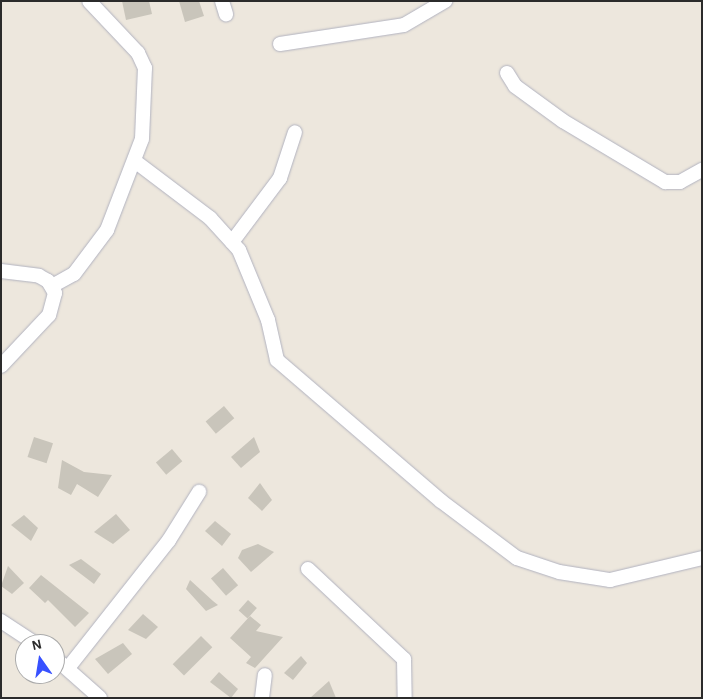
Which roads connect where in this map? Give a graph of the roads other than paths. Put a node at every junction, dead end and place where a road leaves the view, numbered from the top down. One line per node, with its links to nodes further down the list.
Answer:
1 (89, 1): 6 (street)
2 (445, 1): 3 (street)
3 (280, 44)
4 (507, 72): 7 (street)
5 (295, 132): 8 (street)
6 (136, 162): 8 (street); 10 (street)
7 (702, 170)
8 (232, 242): 13 (street)
9 (1, 271): 10 (street)
10 (52, 286): 11 (street)
11 (1, 366)
12 (199, 492): 18 (street)
13 (702, 558)
14 (308, 569): 22 (street)
15 (1, 621): 16 (street)
16 (21, 634)
17 (65, 666): 18 (street)
18 (68, 668): 20 (street)
19 (265, 675): 21 (street)
20 (100, 698)
21 (262, 698)
22 (405, 698)

